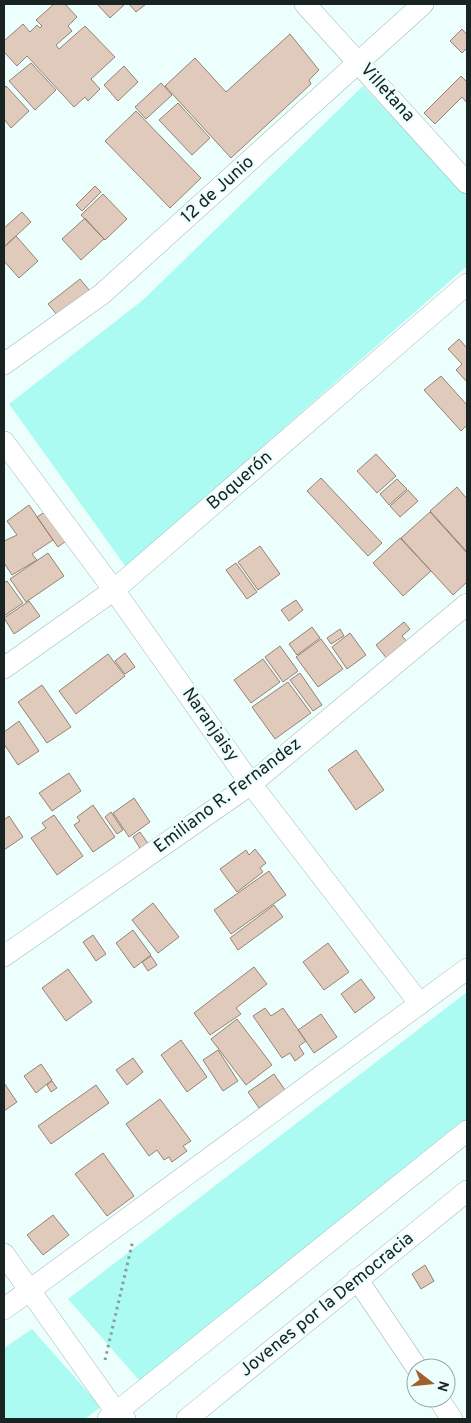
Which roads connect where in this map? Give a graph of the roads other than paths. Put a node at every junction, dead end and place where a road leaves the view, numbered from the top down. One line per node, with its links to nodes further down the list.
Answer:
1 (305, 4): 3 (street, Villetana)
2 (423, 4): 3 (street, 12 de Junio)
3 (359, 62): 4 (street, Villetana); 6 (street, 12 de Junio)
4 (467, 183)
5 (467, 284): 8 (street, Boquerón)
6 (4, 364)
7 (4, 442): 8 (street, Naranjaisy)
8 (114, 590): 10 (street, Boquerón); 11 (street, Naranjaisy)
9 (467, 604): 11 (street, Emiliano R. Fernandez)
10 (4, 668)
11 (251, 784): 12 (street, Emiliano R. Fernandez); 14 (street, Naranjaisy)
12 (4, 956)
13 (467, 970): 14 (street)
14 (420, 1004): 19 (street)
15 (467, 1131): 23 (street)
16 (467, 1191): 18 (street, Jovenes por la Democracia)
17 (4, 1254): 19 (street)
18 (357, 1279): 21 (street); 24 (street, Jovenes por la Democracia)
19 (31, 1290): 20 (street); 23 (street)
20 (4, 1309)
21 (410, 1358)
22 (445, 1408): 25 (street)
23 (116, 1417)
24 (187, 1419)
25 (452, 1419)

